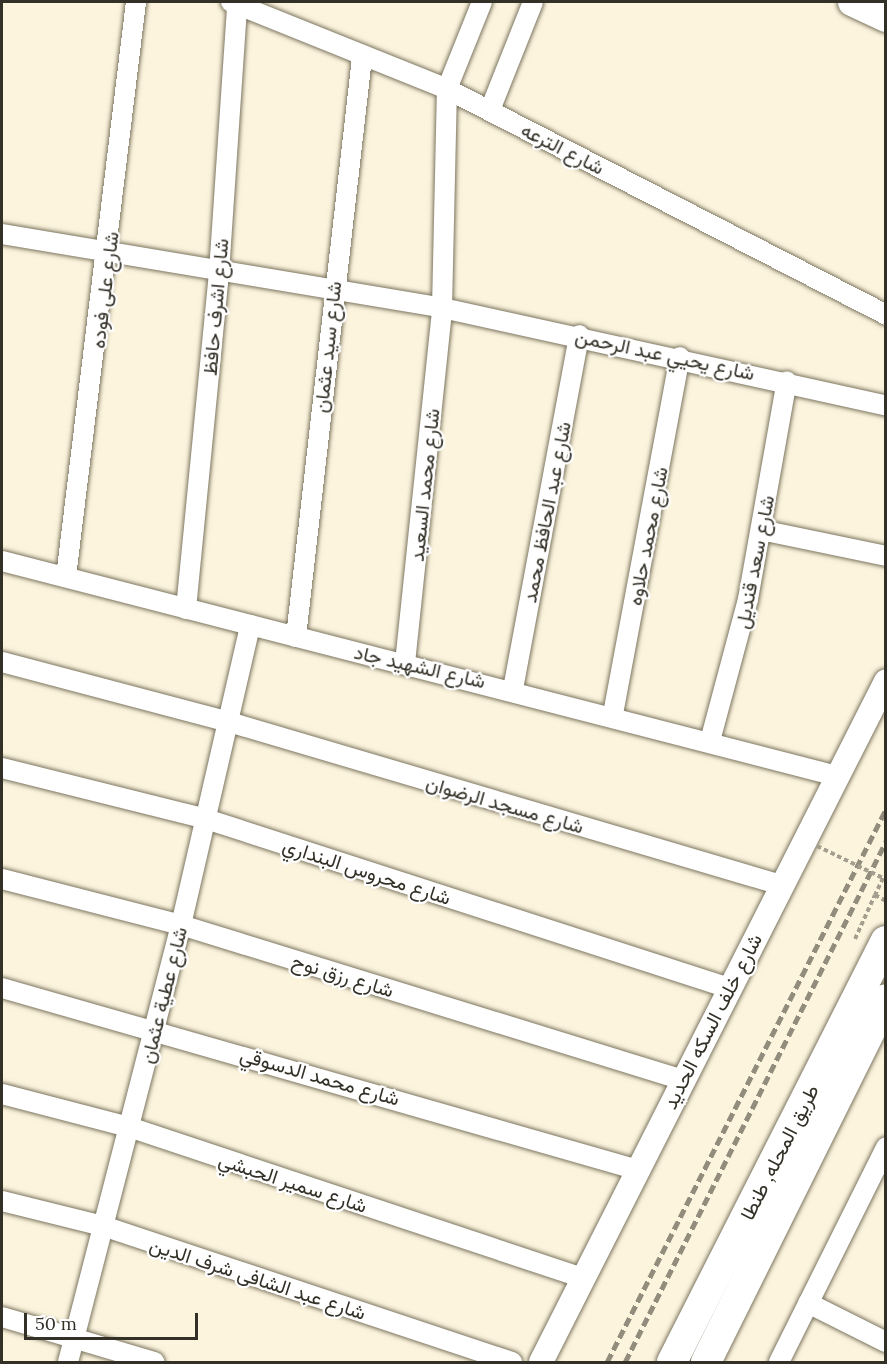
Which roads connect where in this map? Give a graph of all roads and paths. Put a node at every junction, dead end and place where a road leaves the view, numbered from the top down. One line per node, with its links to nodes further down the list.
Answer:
1 (136, 2): 11 (street, شارع على فوده)
2 (482, 2): 8 (street)
3 (534, 2): 9 (street)
4 (851, 2): 6 (main road)
5 (234, 3): 7 (street, شارع الترعه); 12 (street, شارع اشرف حافظ)
6 (885, 18)
7 (362, 58): 8 (street, شارع الترعه); 13 (street, شارع سيد عثمان)
8 (447, 89): 9 (street, شارع الترعه); 14 (street, شارع محمد السعيد)
9 (490, 110): 15 (street, شارع الترعه)
10 (2, 234): 11 (street, شارع يحيي عبد الرحمن)
11 (110, 252): 12 (street, شارع يحيي عبد الرحمن); 23 (street, شارع على فوده)
12 (219, 272): 13 (street, شارع يحيي عبد الرحمن); 24 (street, شارع اشرف حافظ)
13 (332, 292): 14 (street, شارع يحيي عبد الرحمن); 26 (street, شارع سيد عثمان)
14 (442, 308): 16 (street, شارع يحيي عبد الرحمن); 28 (street, شارع محمد السعيد)
15 (885, 315)
16 (579, 335): 17 (street, شارع يحيي عبد الرحمن); 30 (street, شارع عبد الحافظ محمد)
17 (680, 357): 18 (street, شارع يحيي عبد الرحمن); 31 (street, شارع محمد حلاوه)
18 (787, 381): 19 (street, شارع يحيي عبد الرحمن); 20 (street, شارع سعد قنديل)
19 (885, 406)
20 (761, 530): 21 (street); 33 (street, شارع سعد قنديل)
21 (885, 556)
22 (2, 561): 23 (street, شارع الشهيد جاد)
23 (66, 578): 24 (street, شارع الشهيد جاد)
24 (186, 609): 25 (street, شارع الشهيد جاد)
25 (250, 625): 26 (street, شارع الشهيد جاد); 32 (street, شارع عطية عثمان)
26 (296, 637): 28 (street, شارع الشهيد جاد)
27 (2, 662): 32 (street, شارع مسجد الرضوان)
28 (405, 663): 30 (street, شارع الشهيد جاد)
29 (885, 681): 35 (street, شارع خلف السكه الحديد)
30 (513, 689): 31 (street, شارع الشهيد جاد)
31 (614, 714): 33 (street, شارع الشهيد جاد)
32 (229, 722): 36 (street, شارع عطية عثمان); 39 (street, شارع مسجد الرضوان)
33 (710, 741): 35 (street, شارع الشهيد جاد)
34 (2, 768): 36 (street, شارع محروس البنداري)
35 (837, 776): 39 (street, شارع خلف السكه الحديد)
36 (206, 819): 42 (street, شارع عطية عثمان); 46 (street, شارع محروس البنداري)
37 (817, 846): 40 (path, bridge)
38 (2, 879): 42 (street, شارع رزق نوح)
39 (781, 885): 46 (street, شارع خلف السكه الحديد)
40 (875, 895): 41 (path, bridge); 44 (path)
41 (885, 901)
42 (181, 925): 48 (street, شارع عطية عثمان); 49 (street, شارع رزق نوح)
43 (885, 941): 65 (main road, طريق المحله, طنطا)
44 (852, 946)
45 (2, 988): 48 (street, شارع محمد الدسوقي)
46 (729, 988): 49 (street, شارع خلف السكه الحديد)
47 (883, 1009): 66 (main road, طريق المحله, طنطا)
48 (154, 1028): 51 (street, شارع عطية عثمان); 53 (street, شارع محمد الدسوقي)
49 (683, 1080): 53 (street, شارع خلف السكه الحديد)
50 (2, 1094): 51 (street, شارع سمير الحبشي)
51 (129, 1127): 55 (street, شارع عطية عثمان); 56 (street, شارع سمير الحبشي)
52 (885, 1147): 57 (street)
53 (638, 1170): 56 (street, شارع خلف السكه الحديد)
54 (2, 1201): 55 (street, شارع عبد الشافى شرف الدين)
55 (103, 1226): 59 (street, شارع عطية عثمان); 63 (street, شارع عبد الشافى شرف الدين)
56 (583, 1278): 64 (street, شارع خلف السكه الحديد)
57 (808, 1303): 60 (street); 67 (street)
58 (2, 1317): 59 (street)
59 (74, 1336): 61 (street, شارع عطية عثمان); 62 (street)
60 (885, 1342)
61 (68, 1362)
62 (154, 1362)
63 (512, 1362)
64 (541, 1362)
65 (672, 1362)
66 (706, 1362)
67 (779, 1362)

